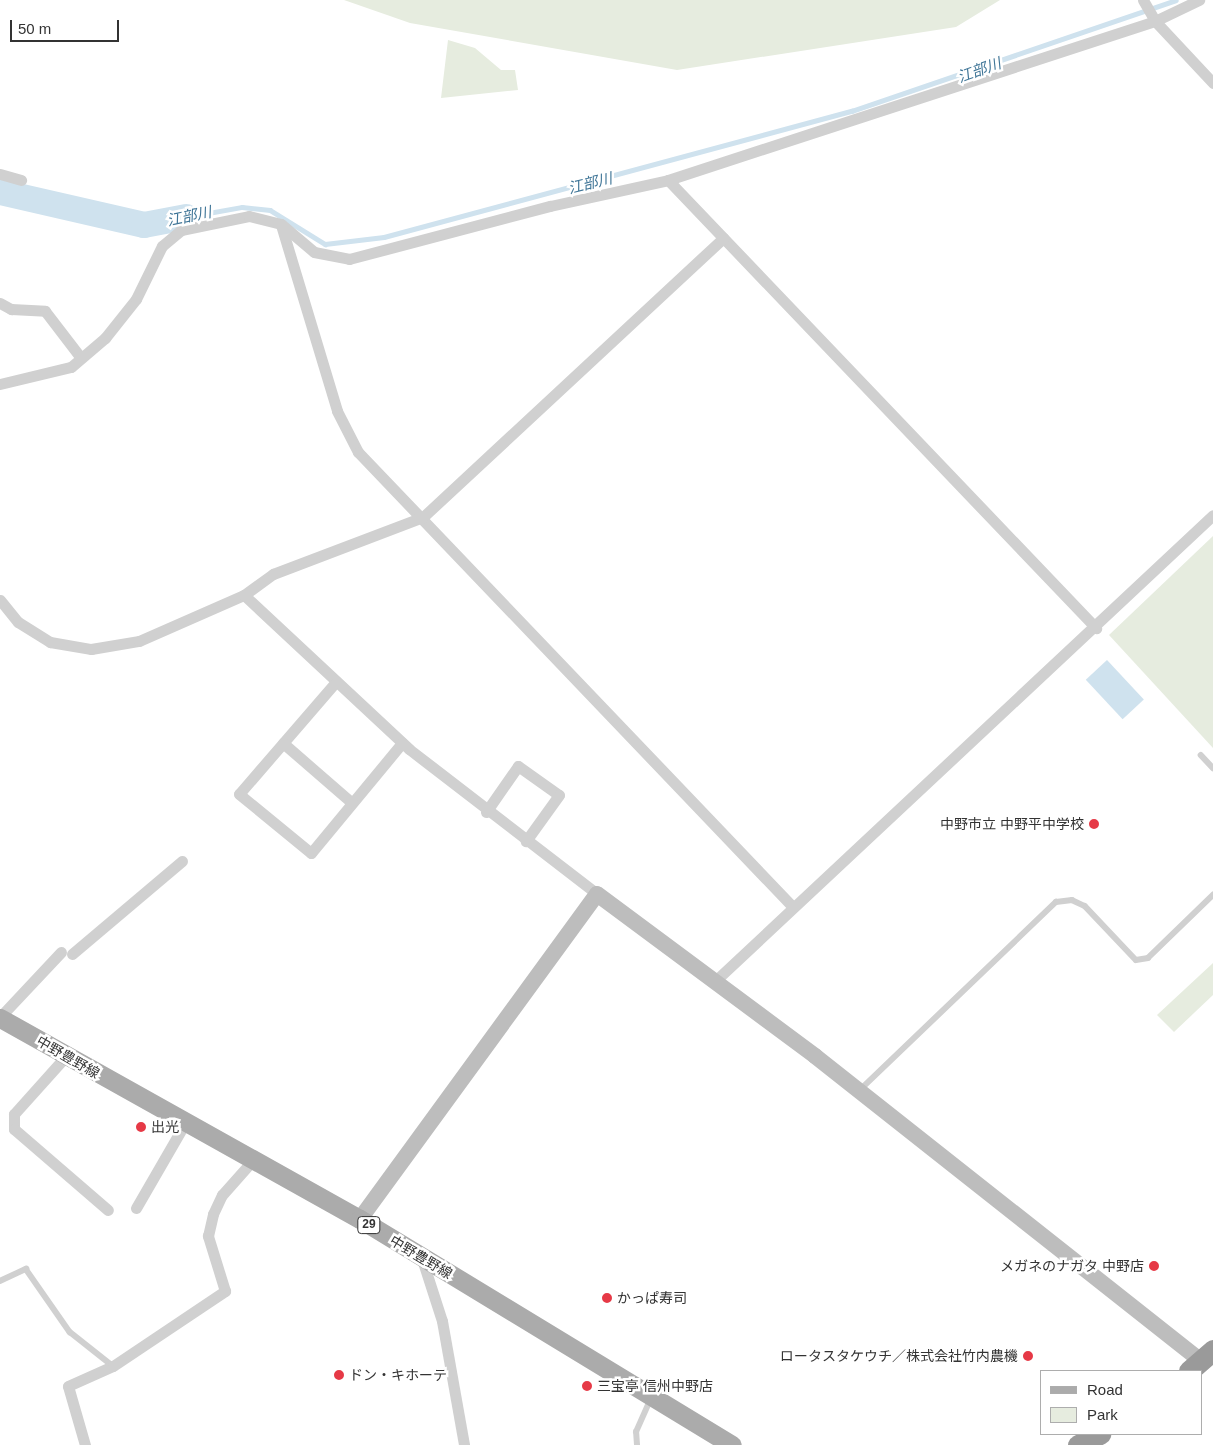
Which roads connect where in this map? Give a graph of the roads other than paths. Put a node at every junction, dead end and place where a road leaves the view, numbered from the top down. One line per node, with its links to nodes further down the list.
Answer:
1 (1199, 0): 3 (street)
2 (1144, 1): 3 (street)
3 (1155, 20): 4 (street); 7 (street)
4 (1213, 82)
5 (0, 174): 6 (street)
6 (21, 180)
7 (668, 180): 8 (street); 9 (street)
8 (281, 224): 11 (street); 14 (street)
9 (723, 238): 14 (street); 17 (street)
10 (0, 302): 11 (street)
11 (81, 358): 12 (street)
12 (0, 384)
13 (1213, 516): 17 (street)
14 (423, 517): 15 (street); 29 (street)
15 (244, 595): 16 (street); 18 (street)
16 (2, 604)
17 (1096, 628): 29 (street)
18 (334, 684): 19 (street); 20 (street)
19 (283, 743): 23 (street); 23 (street)
20 (402, 743): 23 (street); 24 (street)
21 (1201, 755): 22 (lane)
22 (1213, 768)
23 (352, 803)
24 (486, 812): 25 (street); 25 (street)
25 (526, 841): 27 (street)
26 (182, 861): 31 (street)
27 (597, 894): 30 (street); 38 (street)
28 (1213, 895): 33 (lane)
29 (792, 906): 30 (street)
30 (714, 982): 33 (street)
31 (0, 1017): 32 (main road, 中野豊野線 / 29)
32 (66, 1056): 34 (main road, 中野豊野線 / 29); 37 (street)
33 (859, 1090): 41 (street)
34 (184, 1123): 35 (main road, 中野豊野線 / 29); 36 (street)
35 (253, 1160): 38 (main road, 中野豊野線 / 29); 42 (street)
36 (136, 1208)
37 (108, 1210)
38 (360, 1219): 39 (main road, 中野豊野線 / 29)
39 (422, 1259): 43 (main road, 中野豊野線 / 29); 46 (street)
40 (0, 1281): 42 (lane)
41 (1204, 1362)
42 (113, 1366): 45 (street)
43 (652, 1394): 47 (lane); 48 (main road, 中野豊野線 / 29)
44 (1098, 1435): 49 (highway)
45 (85, 1445)
46 (464, 1445)
47 (637, 1445)
48 (732, 1445)
49 (1078, 1445)

